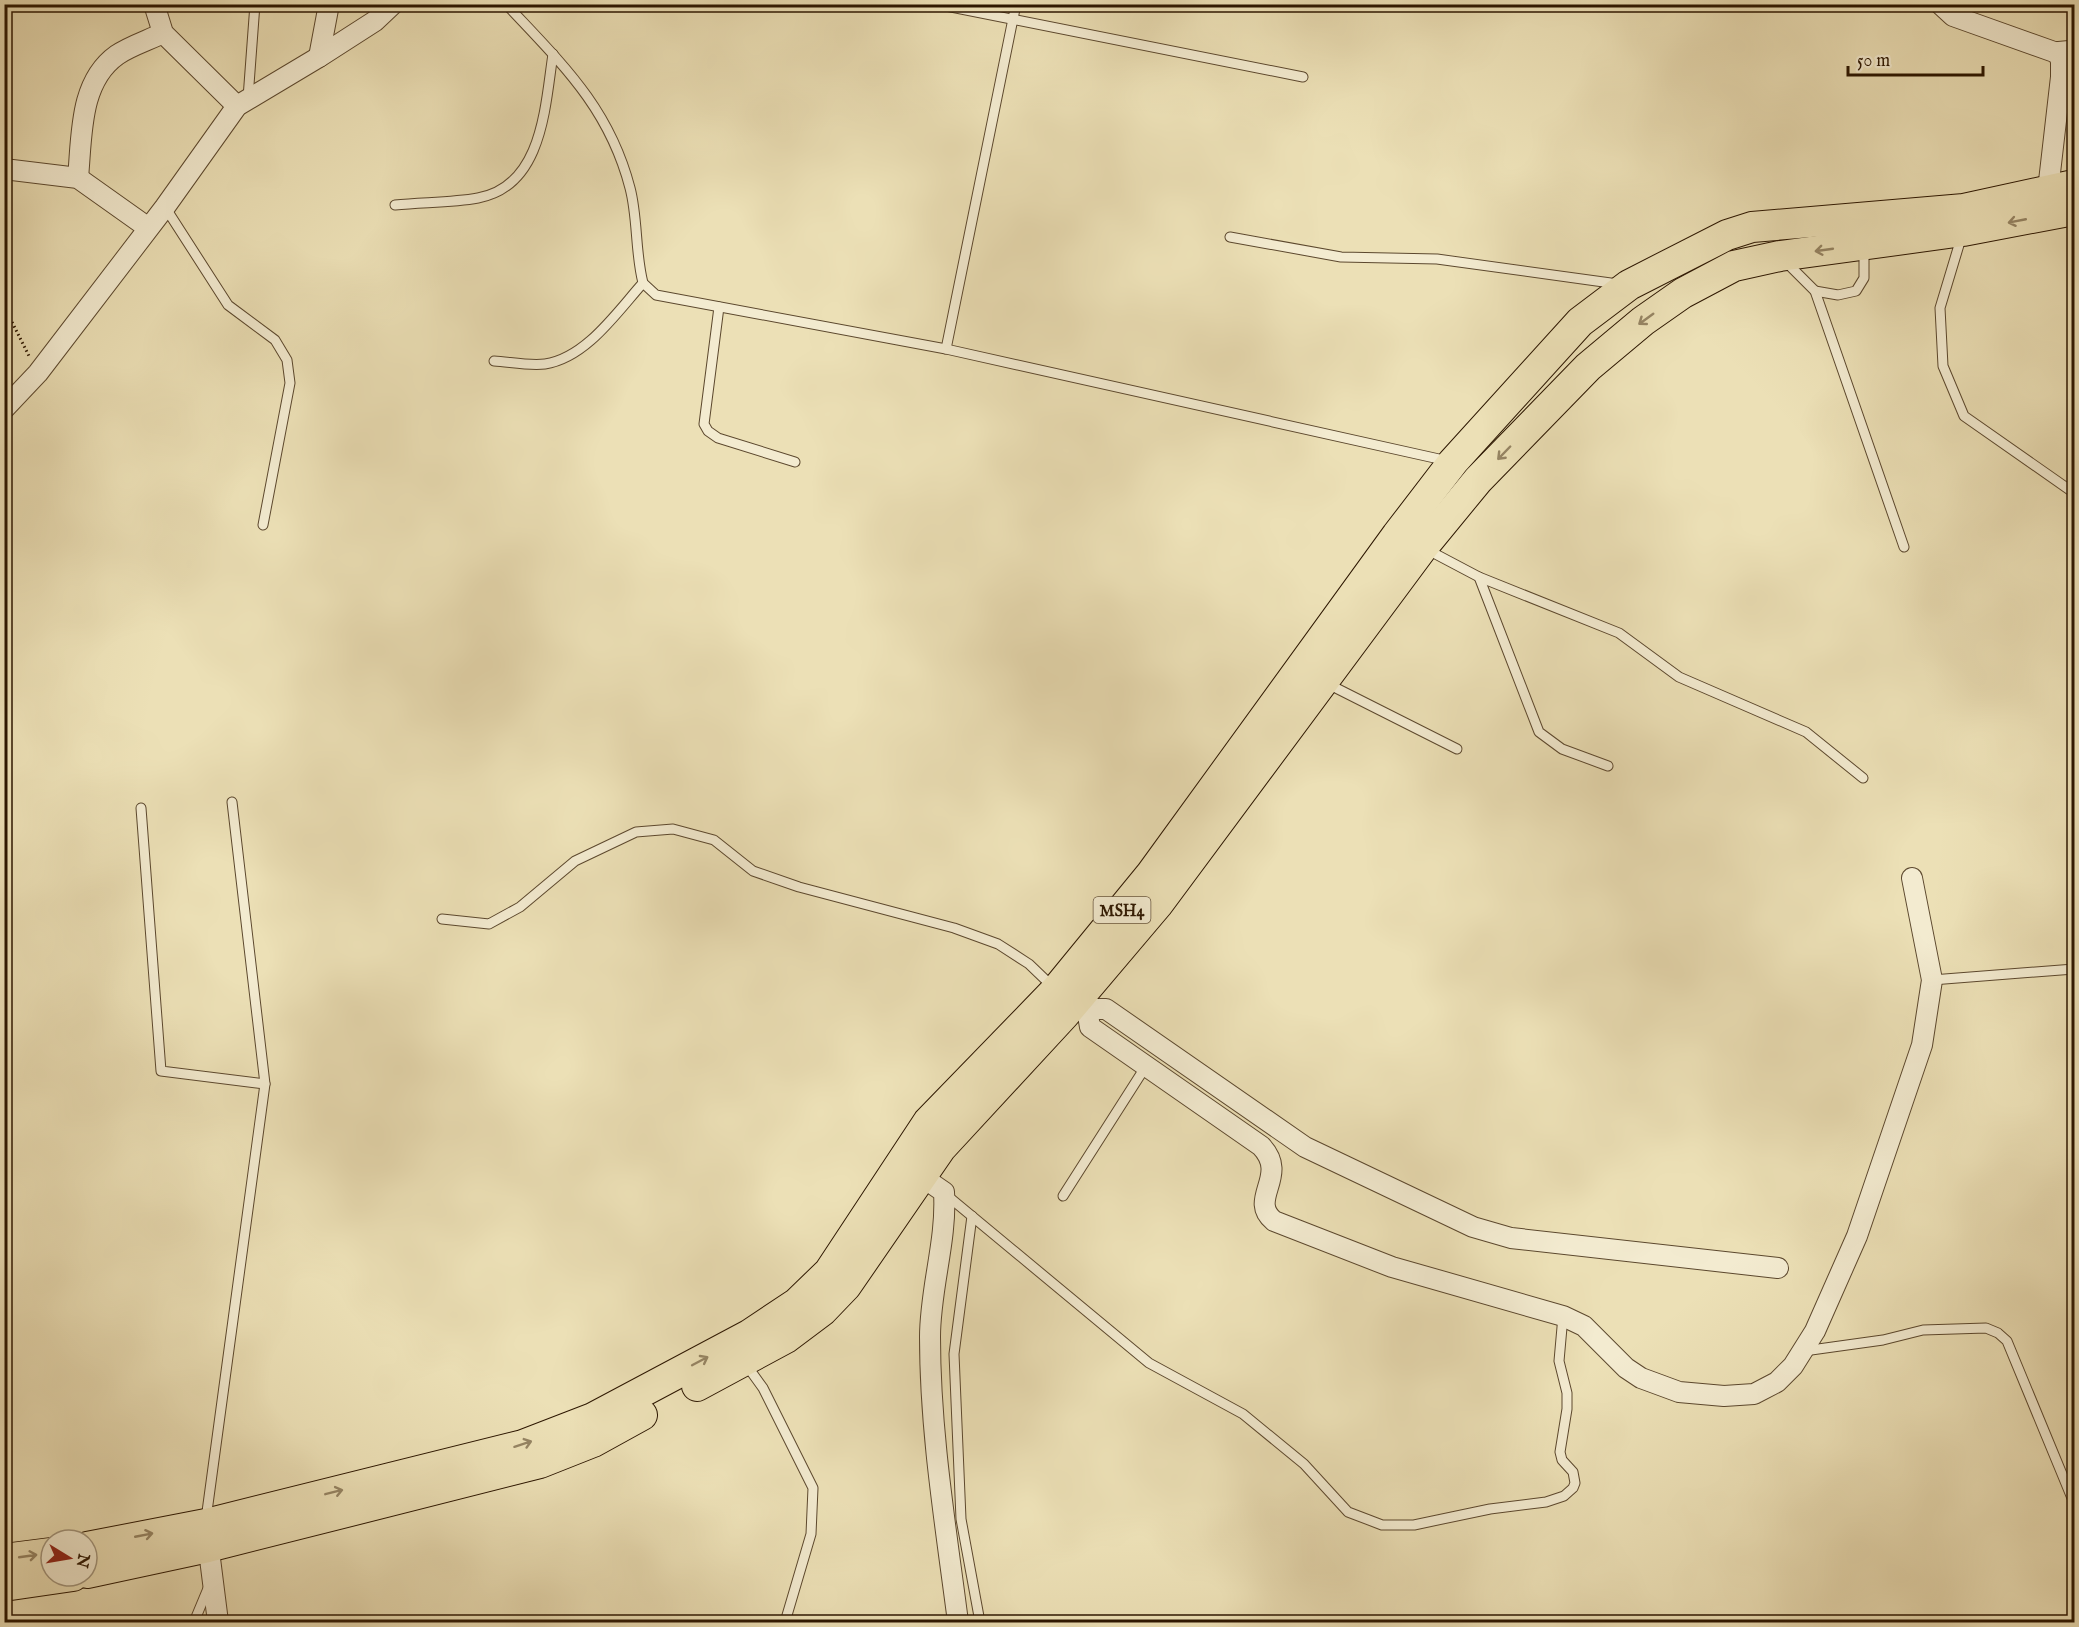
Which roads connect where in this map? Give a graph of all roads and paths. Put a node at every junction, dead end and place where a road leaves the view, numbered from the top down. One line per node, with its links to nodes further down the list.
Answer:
1 (154, 4): 10 (street)
2 (255, 4): 16 (lane)
3 (328, 4): 14 (street)
4 (393, 4): 14 (street)
5 (506, 4): 13 (lane)
6 (936, 4): 9 (lane)
7 (1016, 4): 9 (lane)
8 (1940, 4): 12 (street)
9 (1012, 21): 15 (lane); 33 (lane)
10 (163, 33): 16 (street); 18 (street)
11 (2074, 45): 12 (lane)
12 (2048, 48): 19 (street)
13 (553, 54): 20 (lane); 28 (lane)
14 (318, 57): 16 (street)
15 (1303, 77)
16 (242, 103): 21 (street)
17 (4, 169): 18 (street)
18 (78, 178): 24 (street)
19 (2062, 188): 23 (main road, MSH4)
20 (395, 205)
21 (165, 207): 24 (street); 40 (lane)
22 (2074, 210): 23 (main road, MSH4, one-way to 23)
23 (1963, 220): 25 (main road, MSH4); 39 (lane)
24 (147, 227): 35 (street)
25 (1863, 231): 27 (main road, MSH4, one-way to 27); 29 (main road, MSH4); 30 (lane)
26 (1230, 237): 29 (lane)
27 (1776, 253): 30 (lane); 41 (main road, MSH4, one-way to 41)
28 (643, 283): 32 (lane); 34 (lane)
29 (1629, 285): 38 (main road, MSH4)
30 (1815, 291): 42 (lane)
31 (4, 306): 35 (path)
32 (719, 306): 33 (lane); 37 (lane)
33 (945, 350): 38 (lane)
34 (494, 361)
35 (38, 374): 36 (street)
36 (4, 409)
37 (795, 462)
38 (1453, 462): 41 (main road, MSH4)
39 (2074, 493)
40 (263, 525)
41 (1410, 541): 43 (lane); 44 (main road, MSH4)
42 (1904, 547)
43 (1479, 576): 46 (lane); 47 (lane)
44 (1310, 677): 45 (lane); 54 (main road, MSH4)
45 (1457, 749)
46 (1608, 766)
47 (1863, 778)
48 (232, 802): 56 (lane)
49 (141, 808): 56 (lane)
50 (1912, 878): 53 (street)
51 (442, 919): 54 (lane)
52 (2074, 969): 53 (lane)
53 (1932, 980): 62 (street)
54 (1073, 1000): 55 (street); 57 (main road, MSH4); 60 (street)
55 (1146, 1066): 58 (lane); 61 (street)
56 (265, 1084): 65 (lane)
57 (922, 1177): 59 (lane); 63 (main road, MSH4); 76 (street)
58 (1063, 1196)
59 (972, 1216): 61 (lane); 77 (lane)
60 (1778, 1268)
61 (1563, 1316): 62 (street)
62 (1802, 1352): 64 (lane)
63 (738, 1353): 65 (main road, MSH4); 75 (lane)
64 (2074, 1503)
65 (207, 1535): 66 (main road, MSH4, one-way to 65); 69 (main road, MSH4); 70 (street)
66 (99, 1546)
67 (39, 1554): 68 (main road, one-way to 67)
68 (4, 1559)
69 (99, 1569)
70 (212, 1579): 73 (lane); 74 (street)
71 (39, 1581): 72 (main road)
72 (4, 1586)
73 (194, 1623)
74 (218, 1623)
75 (785, 1623)
76 (958, 1623)
77 (980, 1623)

